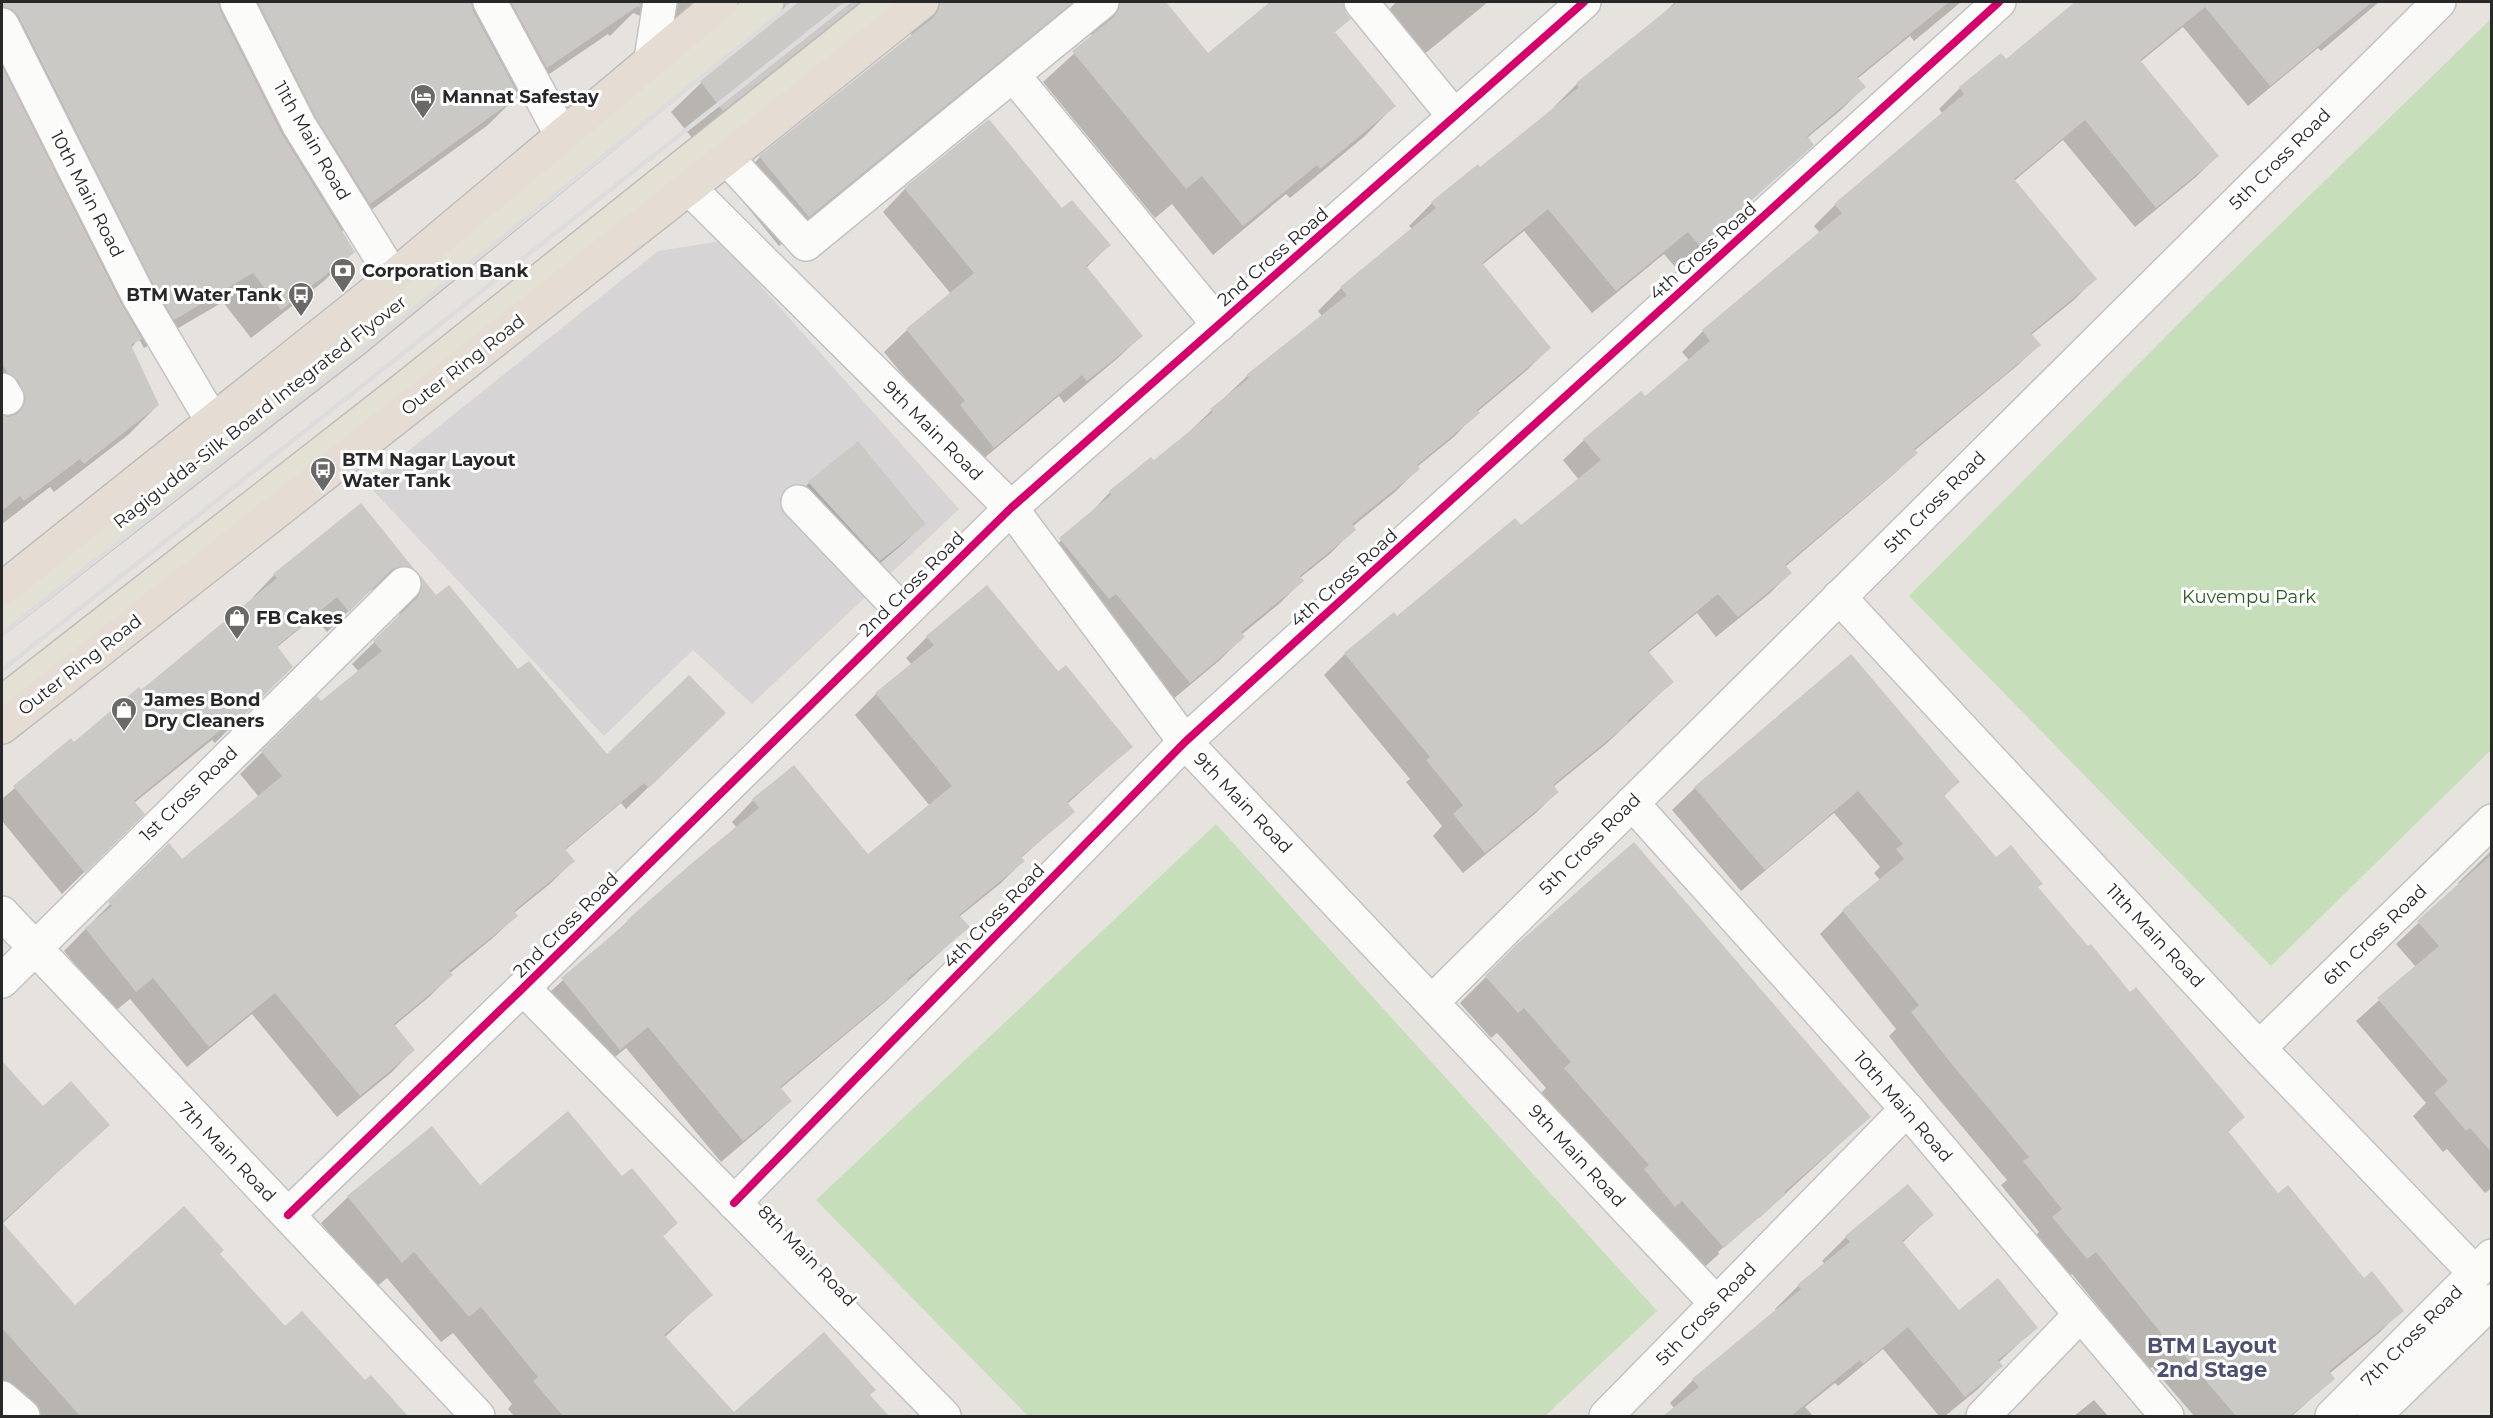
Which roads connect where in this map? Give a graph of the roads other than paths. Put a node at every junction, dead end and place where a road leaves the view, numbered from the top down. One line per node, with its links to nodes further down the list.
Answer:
1 (237, 2): 20 (street, 11th Main Road)
2 (490, 2): 17 (street)
3 (660, 2): 14 (street)
4 (721, 2): 14 (highway)
5 (767, 2): 29 (main road, Ragigudda-Silk Board Integrated Flyover)
6 (889, 2): 30 (main road)
7 (922, 2): 18 (highway, Outer Ring Road)
8 (1102, 2): 15 (street)
9 (1361, 2): 16 (street)
10 (1584, 2): 16 (street, 2nd Cross Road)
11 (1999, 2): 32 (street, 4th Cross Road)
12 (2439, 2): 27 (street, 5th Cross Road)
13 (2, 25): 22 (street, 10th Main Road)
14 (651, 59): 17 (highway)
15 (1013, 75): 18 (street); 21 (street)
16 (1454, 116): 21 (street, 2nd Cross Road)
17 (561, 134): 20 (highway)
18 (727, 158): 19 (highway, Outer Ring Road)
19 (688, 187): 24 (street, 9th Main Road); 31 (highway, Outer Ring Road)
20 (393, 277): 22 (highway)
21 (1219, 325): 24 (street, 2nd Cross Road)
22 (213, 422): 26 (highway)
23 (798, 502): 28 (street)
24 (1011, 508): 28 (street, 2nd Cross Road); 32 (street, 9th Main Road)
25 (404, 584): 36 (street, 1st Cross Road)
26 (2, 589)
27 (1839, 597): 33 (street, 5th Cross Road); 40 (street, 11th Main Road)
28 (904, 614): 38 (street, 2nd Cross Road)
29 (2, 615)
30 (2, 703)
31 (2, 727)
32 (1185, 742): 39 (street, 9th Main Road); 42 (street, 4th Cross Road)
33 (1632, 803): 39 (street, 5th Cross Road); 41 (street, 10th Main Road)
34 (2492, 821): 40 (street, 6th Cross Road)
35 (2, 913): 36 (street, 7th Main Road)
36 (33, 948): 37 (street, 1st Cross Road); 43 (street, 7th Main Road)
37 (2, 981)
38 (523, 988): 42 (street, 8th Main Road); 43 (street, 2nd Cross Road)
39 (1432, 1002): 46 (street, 9th Main Road)
40 (2259, 1048): 44 (street, 11th Main Road)
41 (1906, 1109): 46 (street, 5th Cross Road); 47 (street, 10th Main Road)
42 (734, 1203): 51 (street, 8th Main Road)
43 (288, 1215): 50 (street, 7th Main Road)
44 (2483, 1264): 55 (street, 7th Cross Road)
45 (2492, 1301): 56 (street, 7th Cross Road)
46 (1716, 1303): 52 (street, 5th Cross Road)
47 (2080, 1315): 53 (street); 54 (street, 10th Main Road)
48 (2, 1398): 49 (street)
49 (23, 1416)
50 (478, 1416)
51 (944, 1416)
52 (1606, 1416)
53 (1983, 1416)
54 (2168, 1416)
55 (2332, 1416)
56 (2374, 1416)

